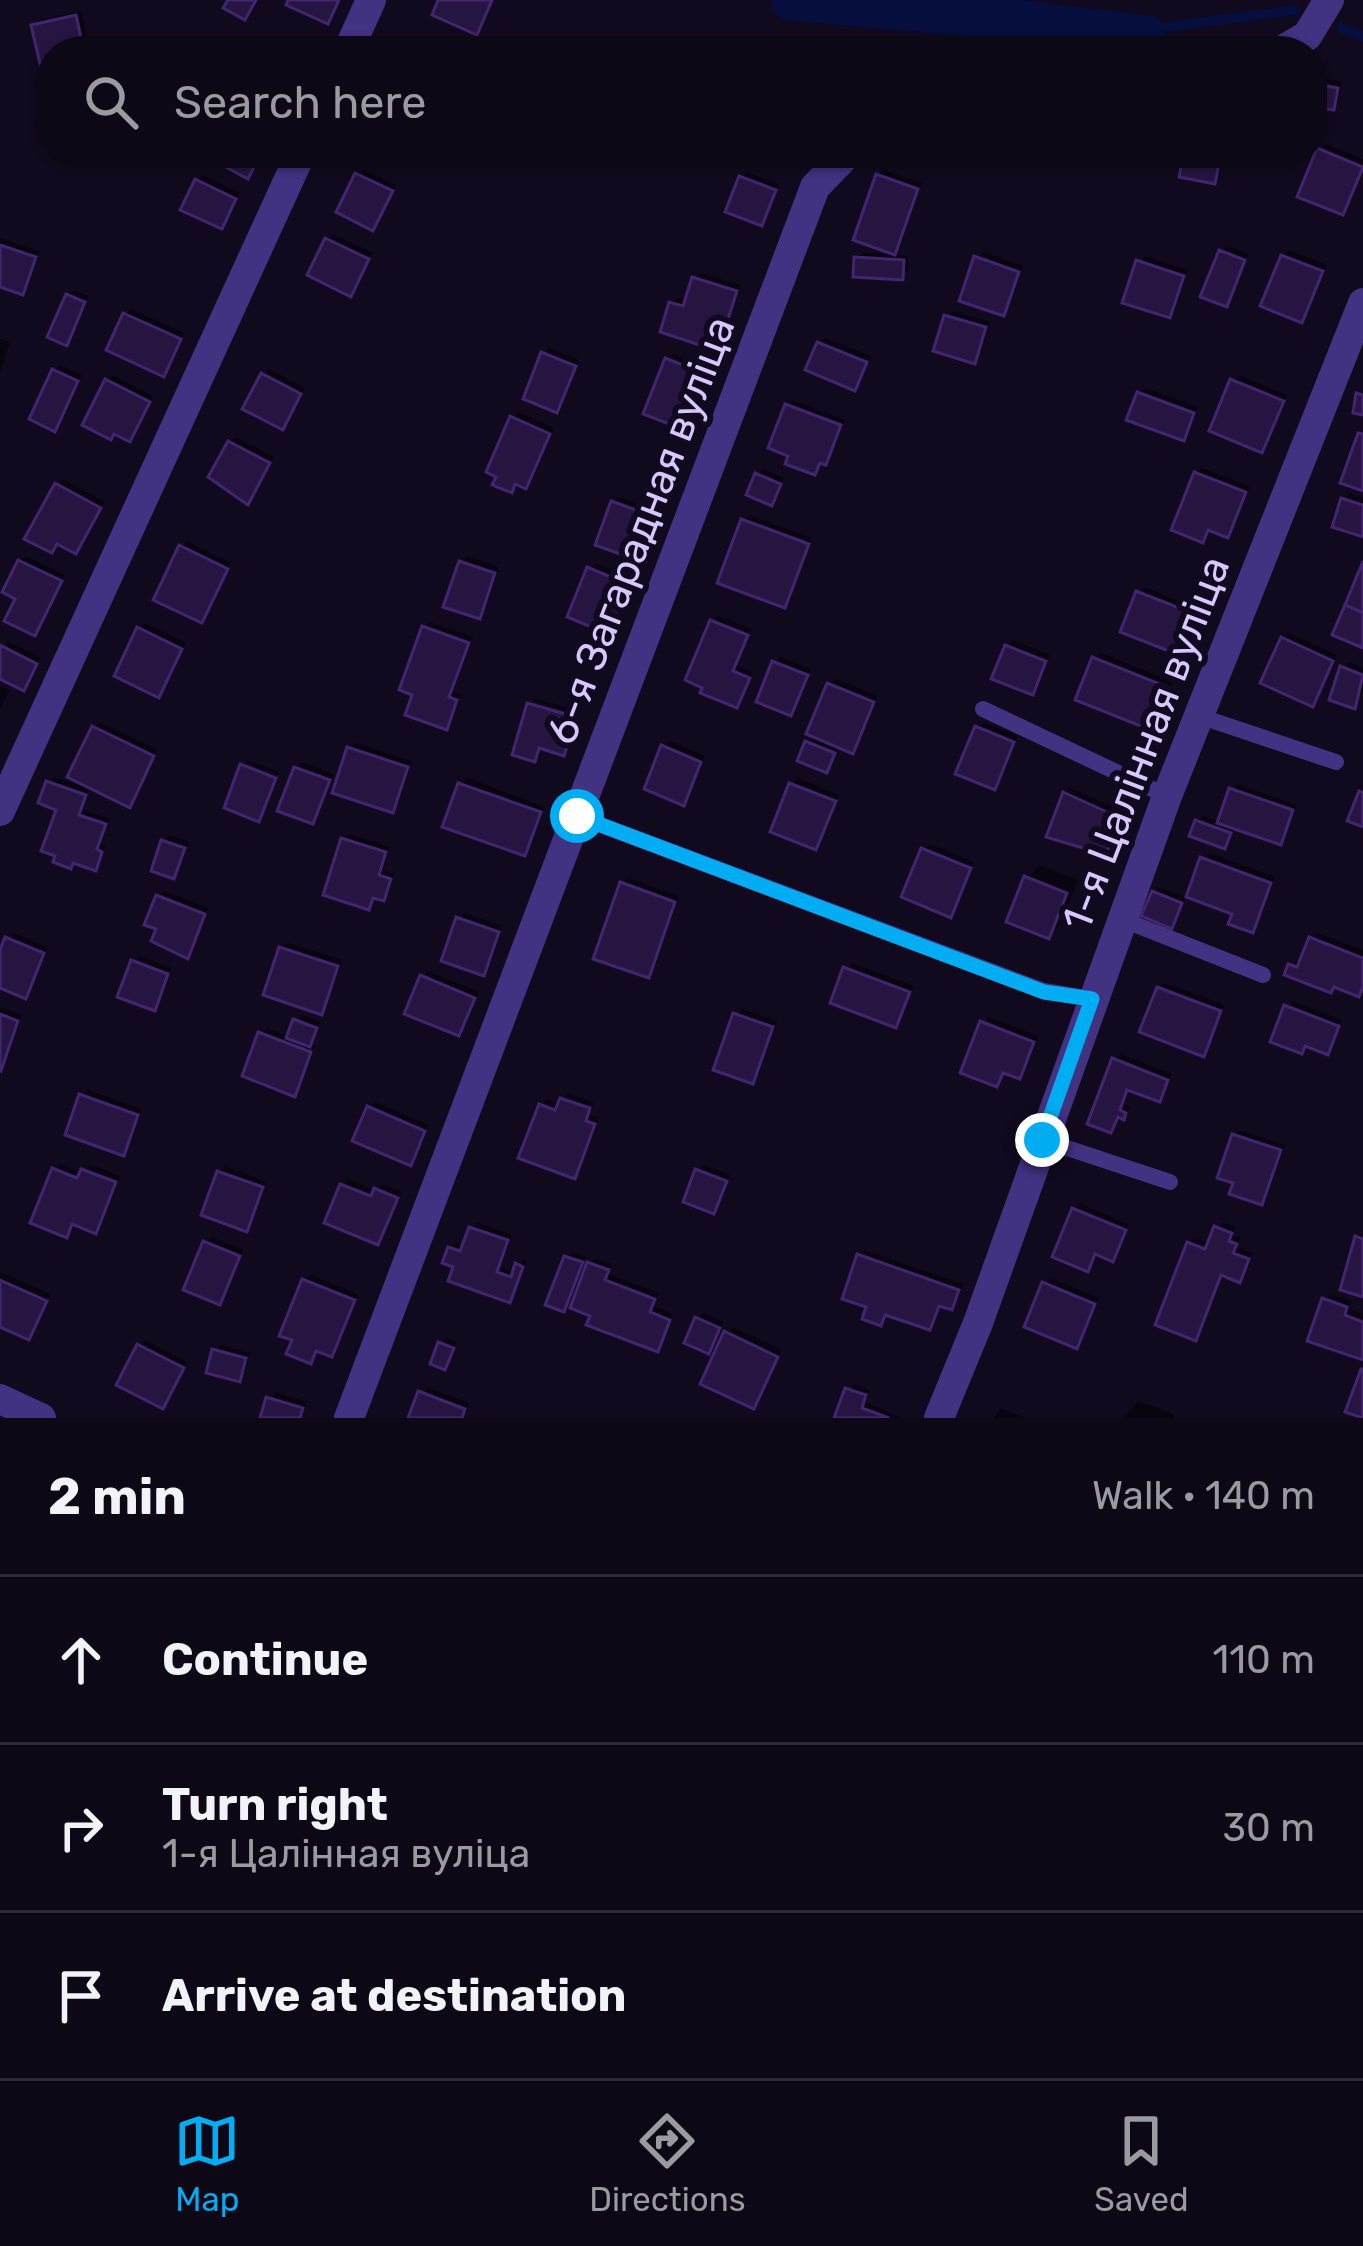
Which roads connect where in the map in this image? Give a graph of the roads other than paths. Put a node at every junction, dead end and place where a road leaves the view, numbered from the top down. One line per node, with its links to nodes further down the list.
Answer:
1 (371, 0): 3 (street)
2 (1328, 0): 4 (street)
3 (355, 36)
4 (1307, 36)
5 (294, 168): 12 (street)
6 (833, 168): 13 (street, 6-я Загарадная вуліца)
7 (1363, 303): 9 (street, 1-я Цалінная вуліца)
8 (983, 709): 11 (lane)
9 (1199, 716): 10 (lane); 11 (street, 1-я Цалінная вуліца)
10 (1336, 763)
11 (1167, 796): 14 (street, 1-я Цалінная вуліца)
12 (0, 811)
13 (577, 816): 16 (lane); 19 (street, 6-я Загарадная вуліца)
14 (1121, 919): 15 (lane); 16 (street, 1-я Цалінная вуліца)
15 (1263, 975)
16 (1092, 999): 17 (street, 1-я Цалінная вуліца)
17 (1042, 1140): 18 (lane); 20 (street, 1-я Цалінная вуліца)
18 (1170, 1182)
19 (349, 1418)
20 (939, 1418)

